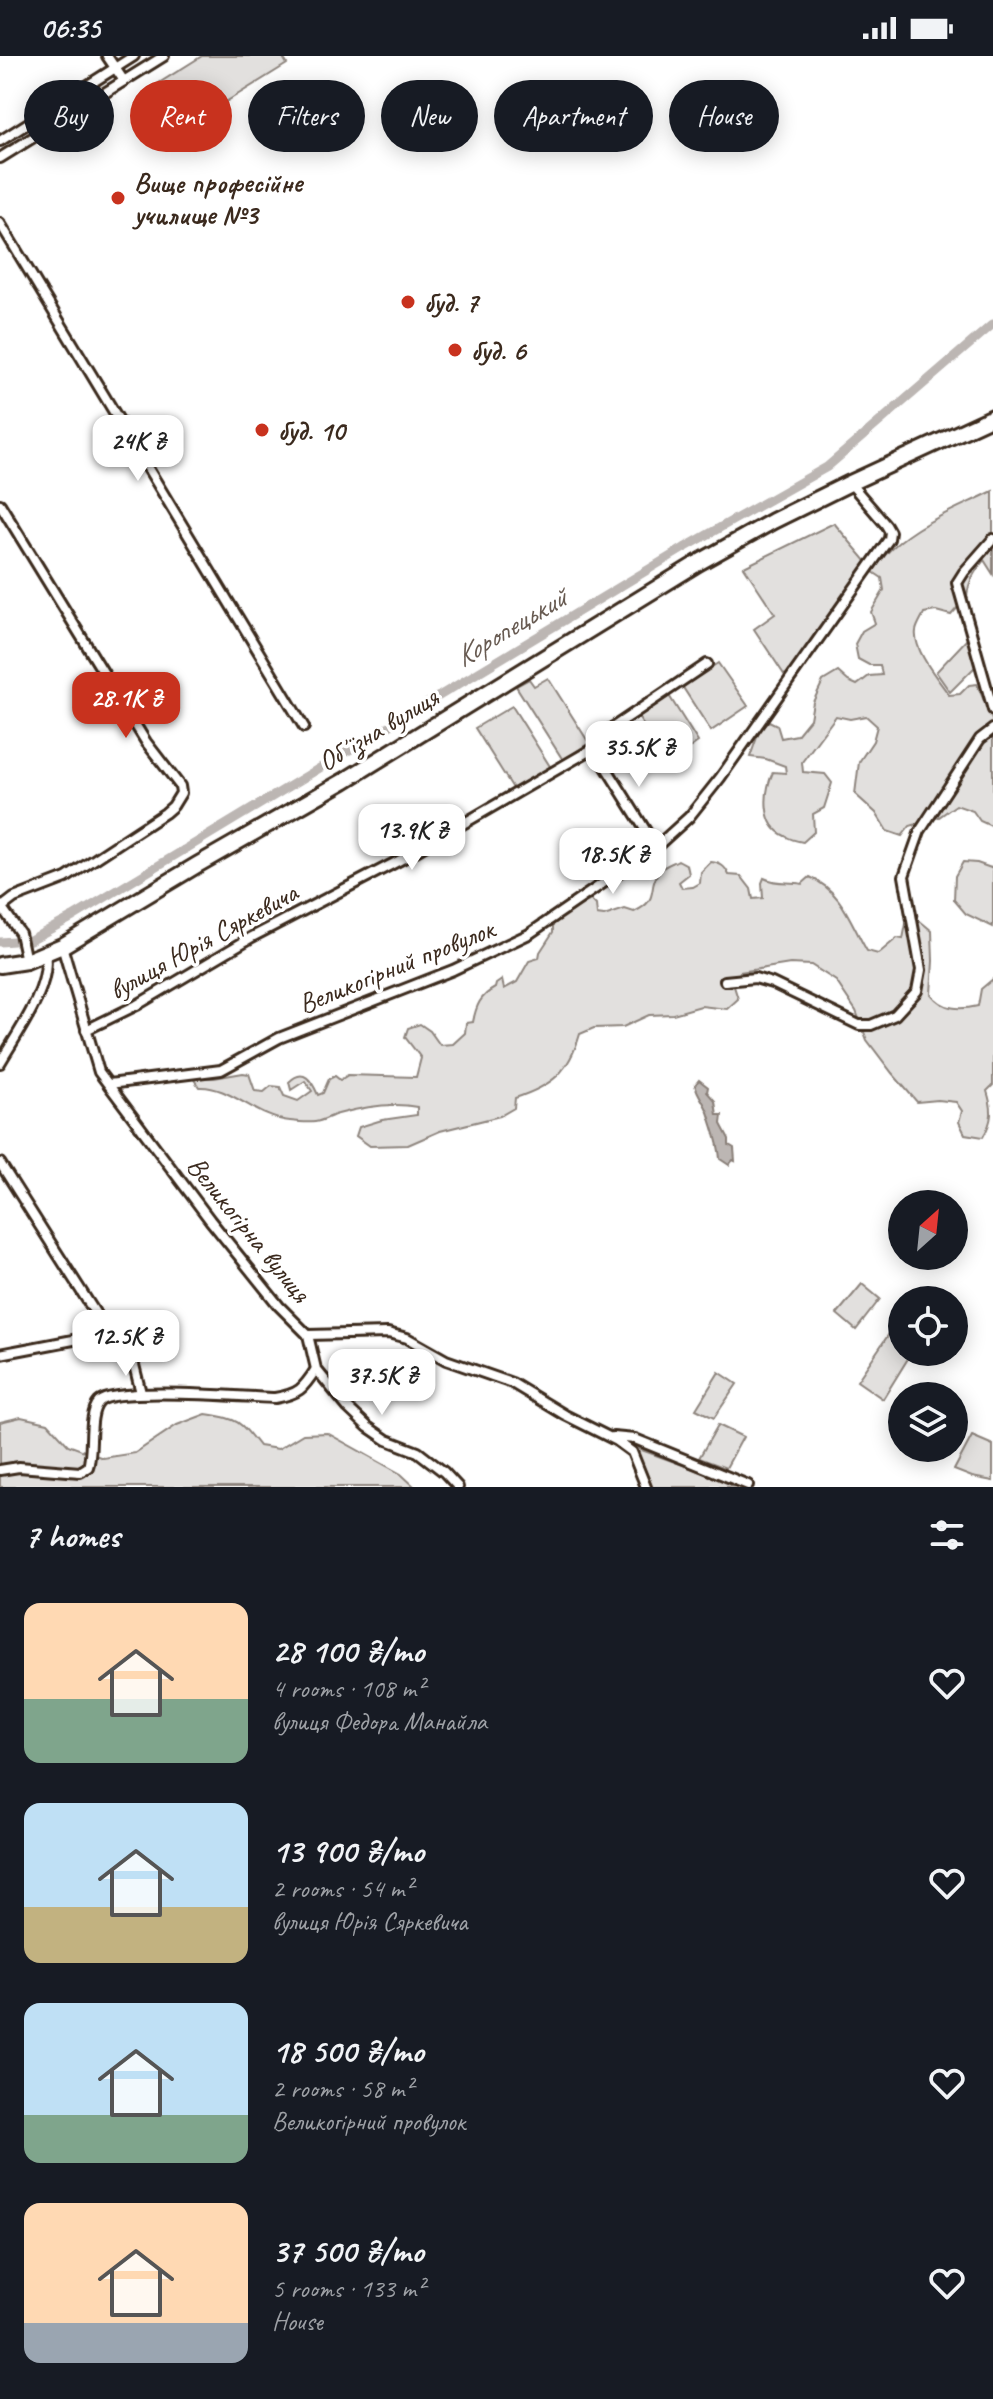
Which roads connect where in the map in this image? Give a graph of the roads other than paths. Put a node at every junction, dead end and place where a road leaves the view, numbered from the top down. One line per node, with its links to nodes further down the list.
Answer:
1 (107, 56): 4 (street)
2 (134, 56): 4 (street)
3 (164, 56): 5 (street)
4 (115, 68): 5 (street); 6 (street)
5 (124, 81): 7 (street)
6 (0, 141)
7 (0, 158)
8 (0, 223): 15 (street)
9 (993, 417): 10 (main road, Обʼїзна вулиця)
10 (850, 483): 18 (street, Великогірний провулок); 20 (main road, Обʼїзна вулиця)
11 (0, 504): 19 (street)
12 (993, 539): 14 (street)
13 (707, 664): 17 (street, вулиця Юрія Сяркевича)
14 (993, 710)
15 (304, 727)
16 (993, 729): 24 (street)
17 (594, 748): 18 (street); 25 (street, вулиця Юрія Сяркевича)
18 (656, 847): 27 (street, Великогірний провулок)
19 (1, 906): 22 (street)
20 (62, 946): 21 (main road, Обʼїзна вулиця); 25 (street, Великогірна вулиця)
21 (45, 954): 22 (main road, Обʼїзна вулиця); 26 (street)
22 (26, 961): 23 (main road, Обʼїзна вулиця)
23 (0, 965)
24 (725, 981)
25 (86, 1030): 27 (street, Великогірна вулиця)
26 (0, 1063)
27 (109, 1084): 30 (street, Великогірна вулиця)
28 (0, 1163): 29 (street)
29 (99, 1319)
30 (308, 1335): 32 (street); 34 (street, Великогірна вулиця)
31 (0, 1354): 33 (street)
32 (316, 1369): 33 (street); 37 (street)
33 (141, 1393): 35 (street)
34 (608, 1437): 36 (street); 38 (street)
35 (0, 1470)
36 (748, 1485)
37 (458, 1487)
38 (646, 1487)

